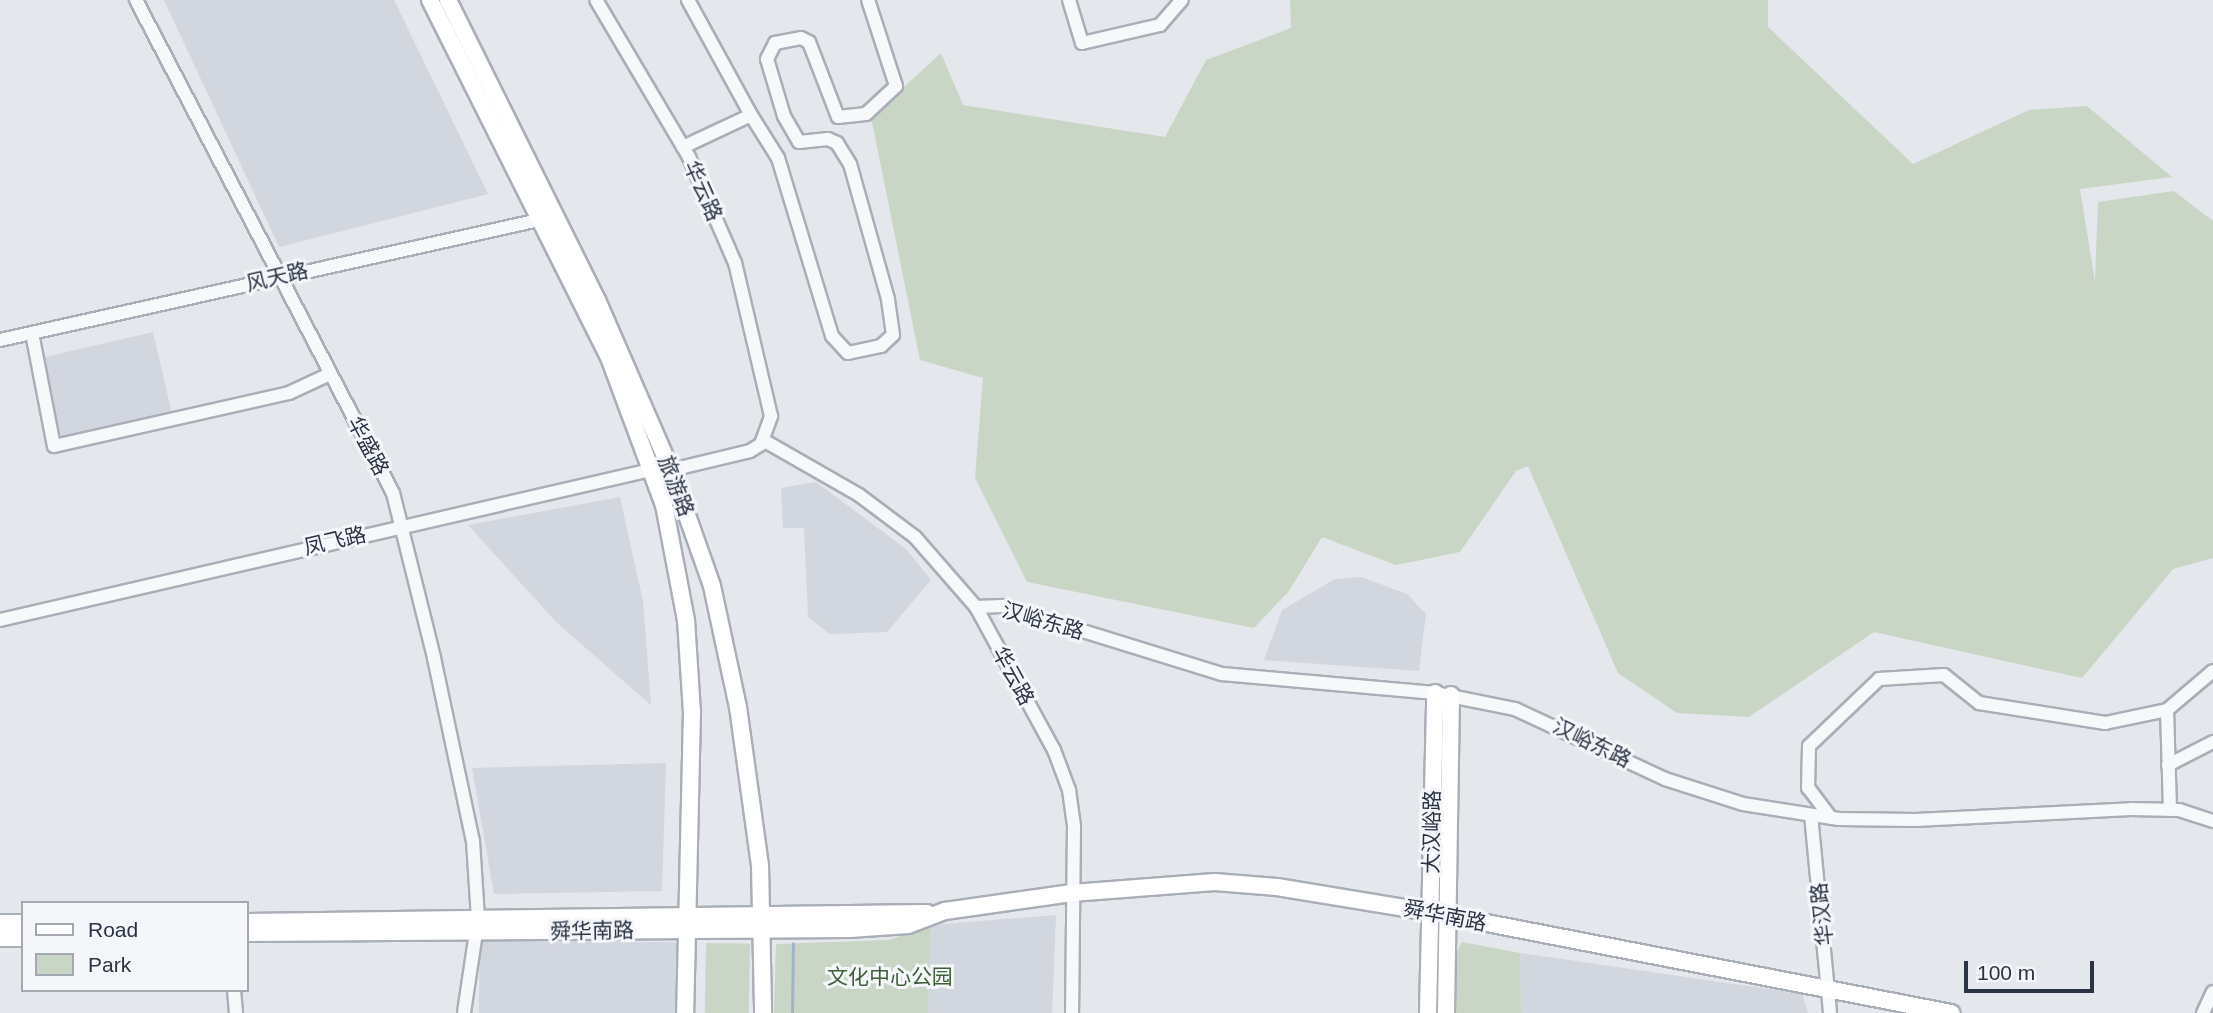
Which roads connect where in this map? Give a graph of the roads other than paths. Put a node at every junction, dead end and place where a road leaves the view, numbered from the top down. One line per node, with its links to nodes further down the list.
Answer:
1 (136, 0): 13 (street, 华盛路)
2 (429, 0): 12 (main road, 旅游路)
3 (448, 0): 11 (main road, 旅游路)
4 (596, 0): 10 (street, 华云路)
5 (688, 0): 9 (street)
6 (868, 0): 9 (street)
7 (1069, 0): 8 (street)
8 (1182, 0)
9 (751, 115): 10 (street)
10 (683, 147): 17 (street, 华云路)
11 (555, 215): 12 (street, 风天路); 19 (main road, 旅游路)
12 (539, 221): 13 (street, 风天路); 18 (main road, 旅游路)
13 (279, 277): 14 (street, 风天路); 16 (street, 华盛路)
14 (32, 333): 15 (street, 风天路); 16 (street)
15 (0, 340)
16 (330, 374): 20 (street, 华盛路)
17 (764, 440): 19 (street); 21 (street, 华云路)
18 (650, 470): 19 (street, 凤飞路); 20 (street, 凤飞路); 37 (main road, 旅游路)
19 (671, 470): 35 (main road, 旅游路)
20 (401, 526): 22 (street, 凤飞路); 40 (street, 华盛路)
21 (976, 607): 24 (street, 汉峪东路); 32 (street, 华云路)
22 (0, 620)
23 (2213, 671): 25 (street)
24 (1443, 694): 29 (street, 汉峪东路); 33 (main road, 大汉峪路); 34 (main road, 大汉峪路)
25 (2167, 710): 27 (street); 30 (street)
26 (2213, 742): 27 (street)
27 (2168, 765): 28 (street)
28 (2170, 810): 30 (street, 汉峪东路); 31 (street, 汉峪东路)
29 (1811, 815): 30 (street, 汉峪东路); 44 (street, 华汉路)
30 (1831, 818)
31 (2213, 821)
32 (1072, 893): 33 (main road, 舜华南路); 35 (main road, 舜华南路); 51 (street, 华云路)
33 (1430, 912): 34 (main road, 舜华南路); 52 (main road, 大汉峪路)
34 (1447, 916): 44 (main road, 舜华南路); 53 (main road, 大汉峪路)
35 (763, 920): 37 (main road, 舜华南路); 50 (main road, 旅游路)
36 (248, 922): 40 (main road, 舜华南路)
37 (689, 922): 40 (main road, 舜华南路); 49 (main road, 旅游路)
38 (0, 923): 39 (main road)
39 (21, 923)
40 (477, 926): 41 (main road, 舜华南路); 48 (street, 华盛路)
41 (248, 933)
42 (0, 938): 43 (main road)
43 (21, 938)
44 (1829, 989): 54 (street, 华汉路); 55 (main road, 舜华南路)
45 (234, 992): 47 (street)
46 (2213, 992): 56 (street)
47 (236, 1013)
48 (464, 1013)
49 (685, 1013)
50 (763, 1013)
51 (1072, 1013)
52 (1428, 1013)
53 (1446, 1013)
54 (1829, 1013)
55 (1951, 1013)
56 (2203, 1013)

